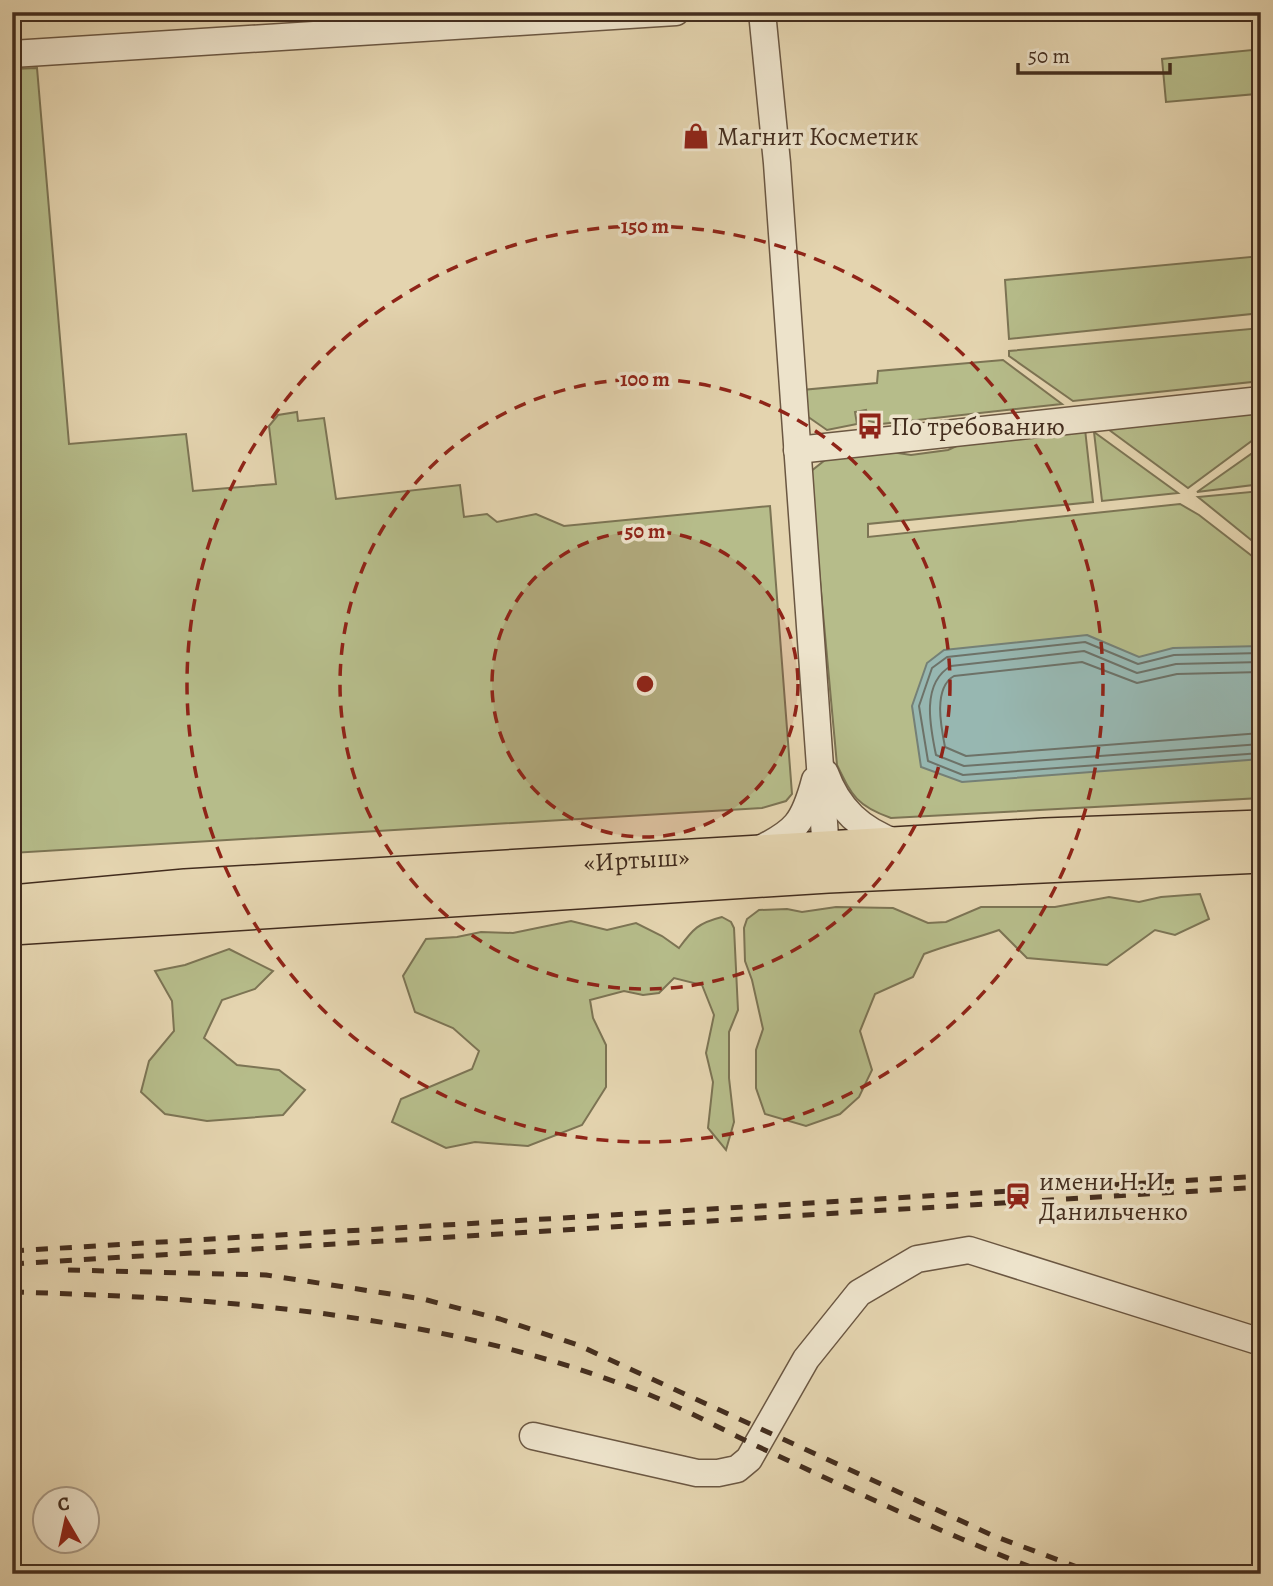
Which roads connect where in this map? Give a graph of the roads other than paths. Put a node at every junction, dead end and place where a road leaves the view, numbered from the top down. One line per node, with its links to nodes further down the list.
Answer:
1 (676, 12): 3 (street)
2 (762, 12): 6 (street)
3 (372, 21): 4 (street)
4 (12, 54)
5 (1261, 400): 6 (street)
6 (797, 450): 7 (street)
7 (820, 758): 9 (street); 10 (street); 12 (street)
8 (1261, 827): 9 (main road, «Иртыш»)
9 (900, 844): 12 (main road, «Иртыш»)
10 (751, 854): 12 (main road, «Иртыш»); 13 (main road, «Иртыш»)
11 (1261, 856): 12 (main road, «Иртыш»)
12 (827, 862): 14 (main road, «Иртыш»)
13 (12, 902)
14 (12, 928)
15 (1261, 1342): 16 (street)
16 (533, 1436)

